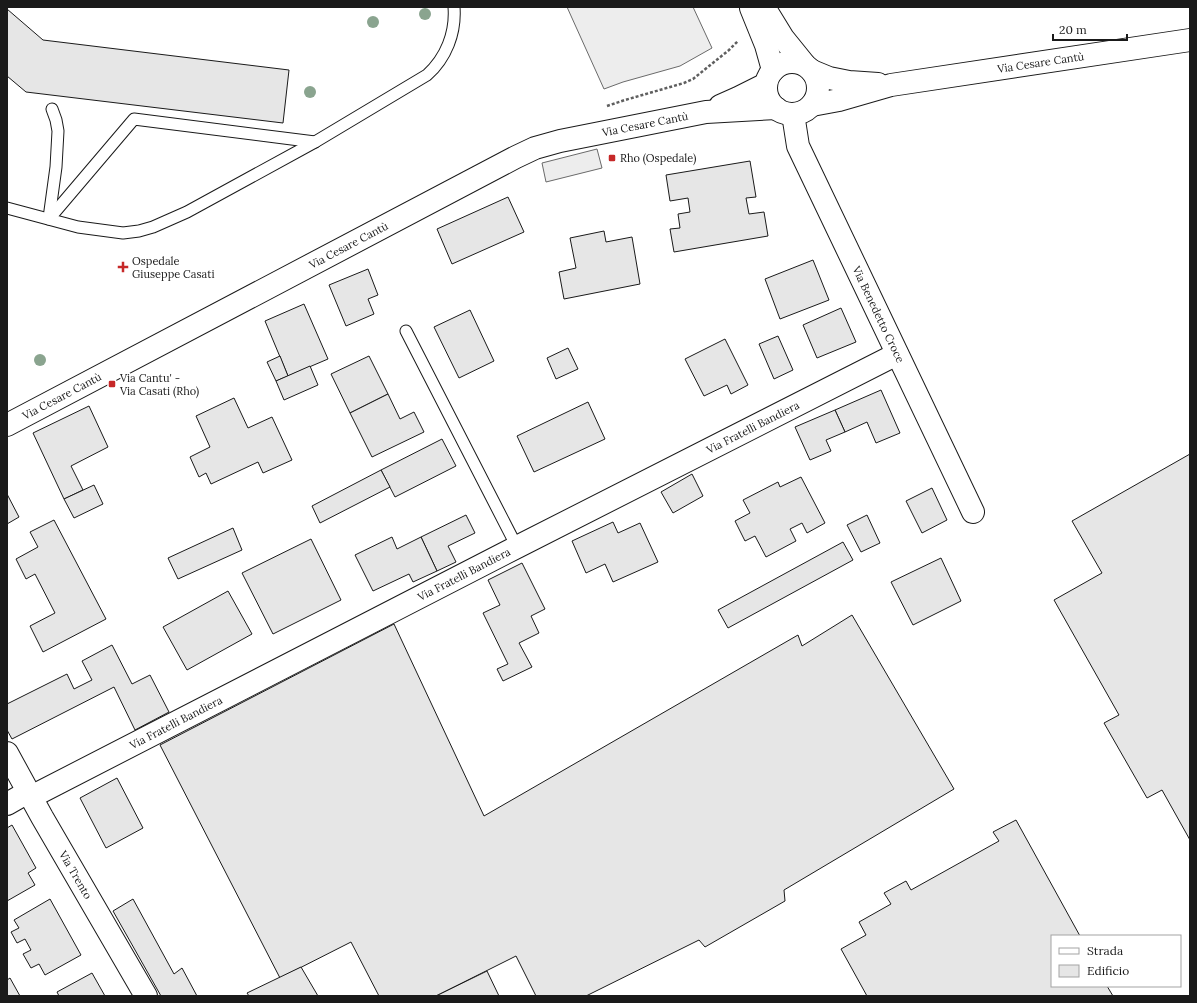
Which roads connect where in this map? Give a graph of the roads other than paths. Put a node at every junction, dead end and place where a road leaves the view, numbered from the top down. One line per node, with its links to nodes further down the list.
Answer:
1 (454, 7): 11 (lane)
2 (751, 7): 6 (street)
3 (764, 7): 5 (street)
4 (1190, 40): 7 (street, Via Cesare Cantù)
5 (808, 67): 6 (street); 7 (street, Via Cesare Cantù); 9 (street)
6 (770, 77): 9 (street); 10 (street, Via Cesare Cantù)
7 (891, 86): 9 (street, Via Cesare Cantù)
8 (52, 109): 13 (lane)
9 (794, 109): 10 (street, Via Cesare Cantù); 15 (street, Via Benedetto Croce)
10 (706, 112): 16 (street, Via Cesare Cantù)
11 (315, 142): 13 (lane); 13 (lane)
12 (7, 208): 13 (lane)
13 (48, 219)
14 (406, 331): 18 (lane)
15 (897, 354): 17 (street, Via Benedetto Croce); 18 (street, Via Fratelli Bandiera)
16 (7, 425)
17 (973, 512)
18 (517, 547): 20 (street, Via Fratelli Bandiera)
19 (7, 753): 20 (street, Via Trento)
20 (30, 794): 21 (street, Via Fratelli Bandiera); 22 (street, Via Trento)
21 (7, 804)
22 (146, 996)

